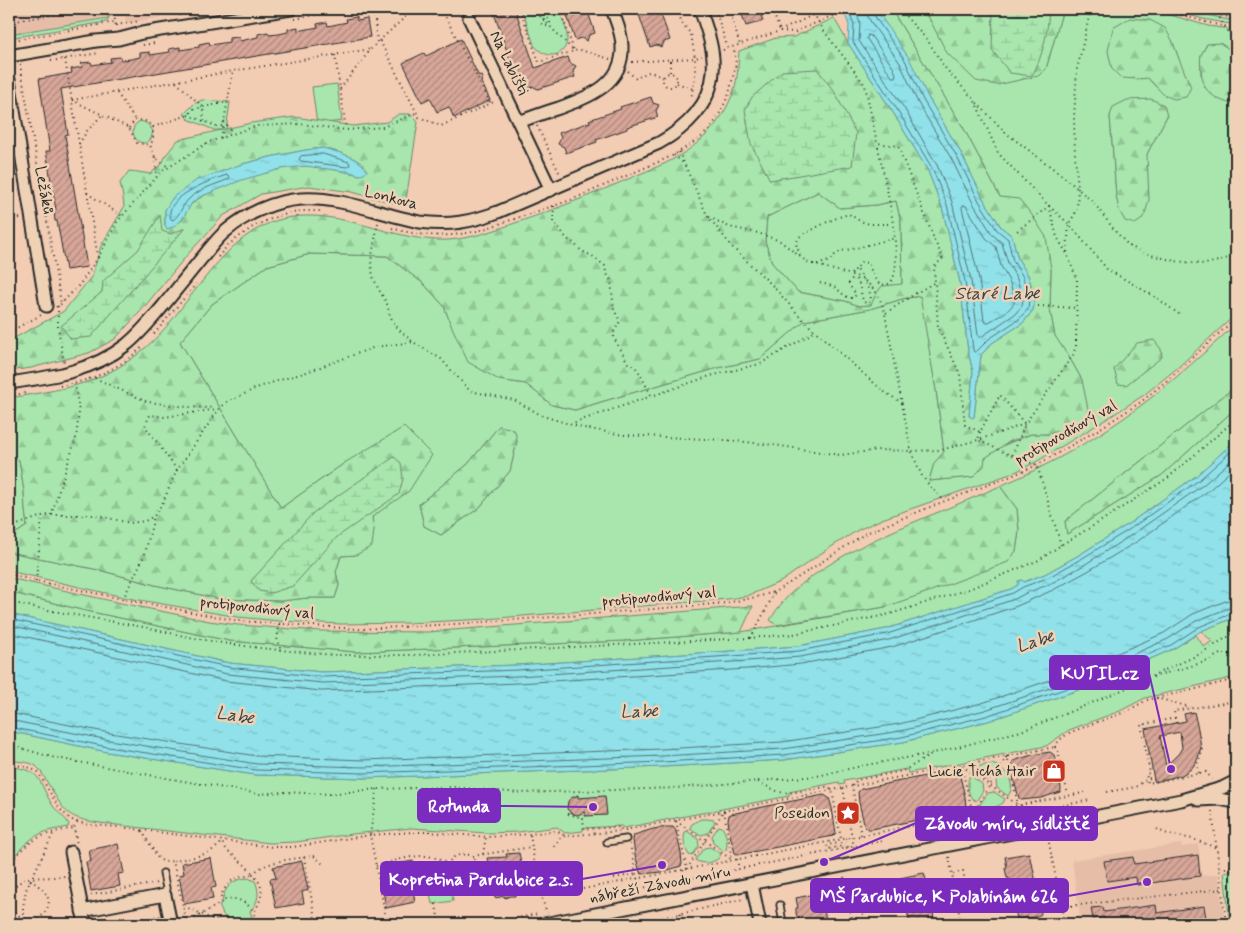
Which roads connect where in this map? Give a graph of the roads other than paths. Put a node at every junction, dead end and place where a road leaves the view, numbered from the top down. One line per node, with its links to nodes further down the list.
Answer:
1 (291, 9): 5 (street)
2 (612, 9): 7 (street, Na Labišti)
3 (700, 9): 8 (street, Lonkova)
4 (469, 18): 7 (street, Na Labišti)
5 (9, 56)
6 (9, 80): 9 (street, Ležáků)
7 (519, 122): 8 (street, Na Labišti)
8 (551, 190): 10 (street, Lonkova)
9 (51, 308)
10 (9, 383)
11 (1235, 780): 12 (street, nábřeží Závodu míru); 13 (street)
12 (1181, 800): 13 (street, nábřeží Závodu míru); 18 (street, nábřeží Závodu míru)
13 (1235, 804)
14 (627, 839): 15 (lane)
15 (607, 842)
16 (71, 852): 21 (street)
17 (163, 873): 19 (lane)
18 (752, 884): 24 (street, nábřeží Závodu míru); 25 (street, nábřeží Závodu míru)
19 (165, 895): 21 (street); 22 (street)
20 (780, 906): 26 (lane)
21 (82, 911): 23 (street)
22 (170, 919)
23 (85, 924)
24 (544, 924)
25 (760, 924)
26 (783, 924)

